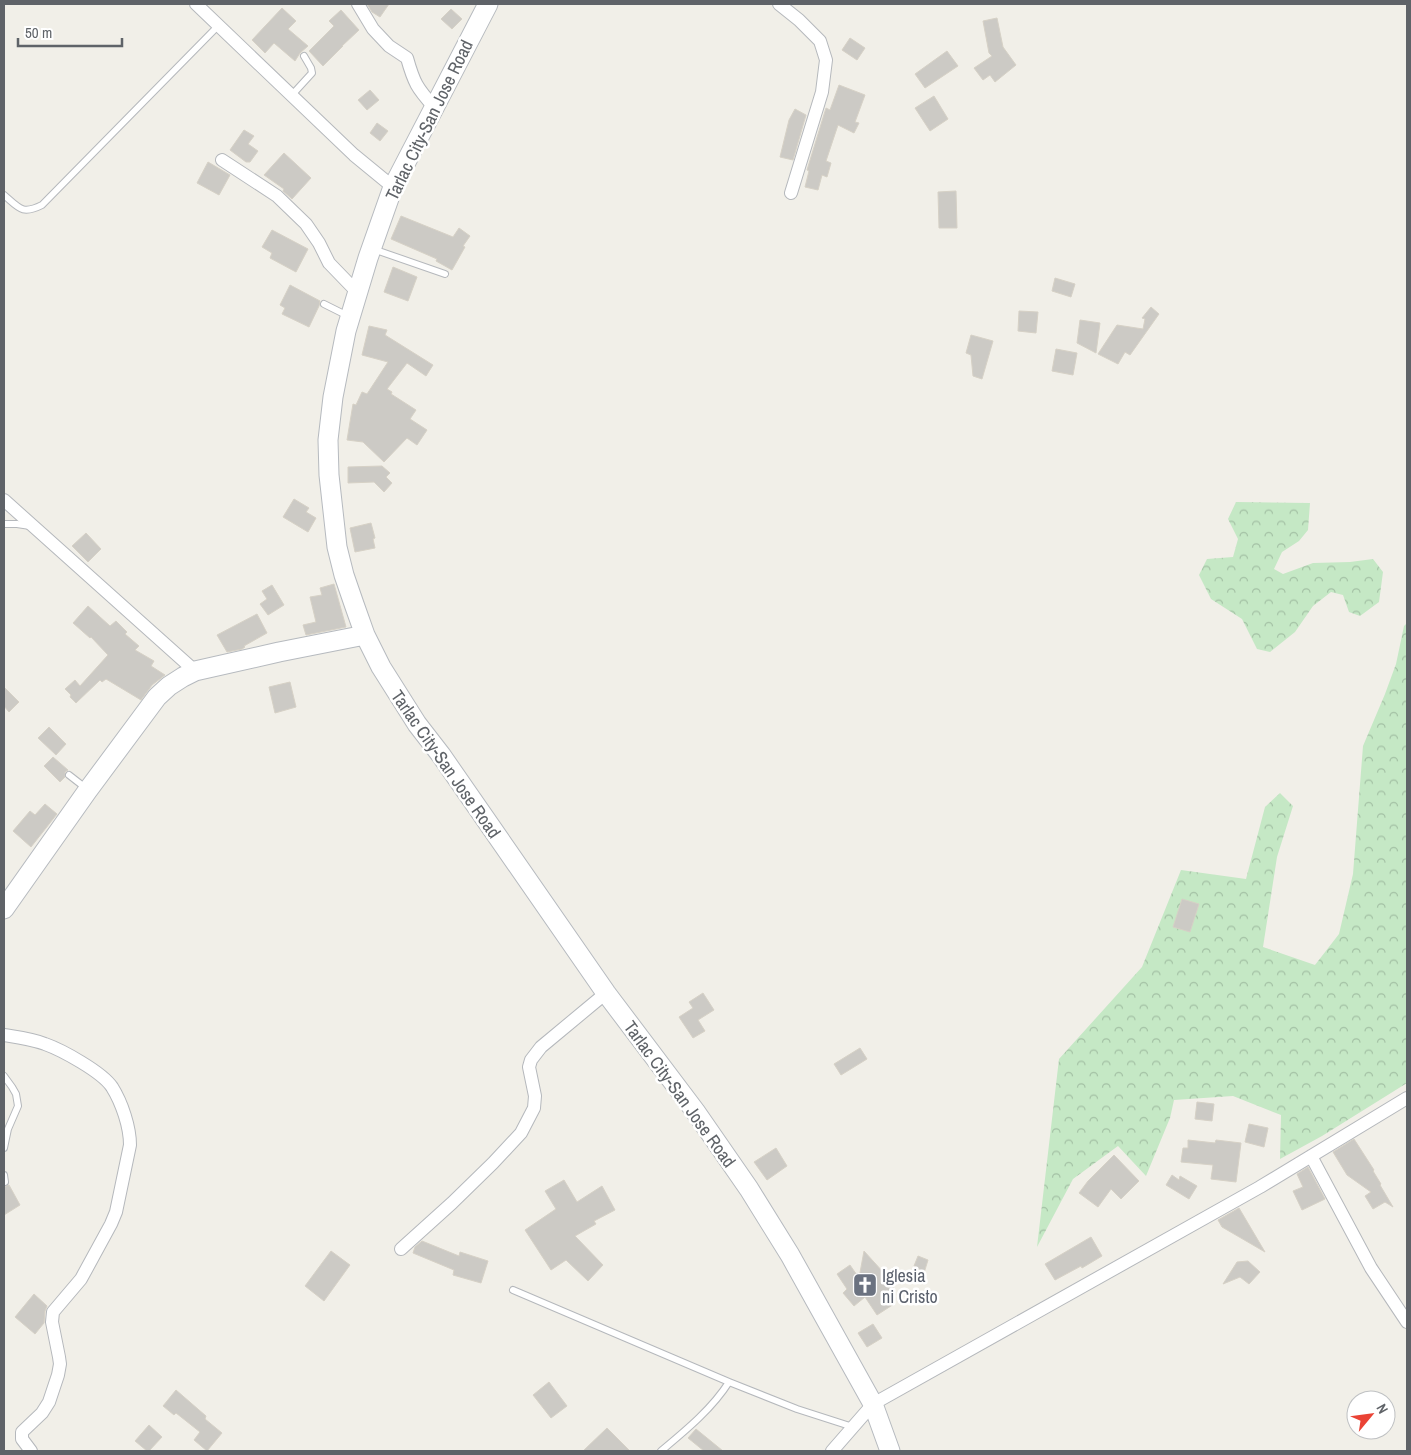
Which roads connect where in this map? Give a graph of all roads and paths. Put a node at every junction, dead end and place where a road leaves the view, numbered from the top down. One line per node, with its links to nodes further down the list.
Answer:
1 (196, 4): 5 (street)
2 (358, 4): 8 (street)
3 (488, 4): 8 (main road, Tarlac City-San Jose Road)
4 (778, 4): 11 (street)
5 (219, 26): 7 (street); 12 (lane)
6 (304, 56): 7 (lane)
7 (291, 96): 10 (street)
8 (434, 107): 10 (main road, Tarlac City-San Jose Road)
9 (222, 160): 15 (street)
10 (393, 187): 13 (main road, Tarlac City-San Jose Road)
11 (791, 193)
12 (4, 195)
13 (371, 248): 14 (lane); 15 (main road, Tarlac City-San Jose Road)
14 (445, 274)
15 (358, 293): 17 (main road, Tarlac City-San Jose Road)
16 (324, 304): 17 (lane)
17 (350, 318): 21 (main road, Tarlac City-San Jose Road)
18 (4, 500): 20 (street)
19 (4, 524): 20 (lane)
20 (33, 526): 22 (street)
21 (365, 635): 22 (main road); 26 (main road, Tarlac City-San Jose Road)
22 (195, 672): 24 (main road)
23 (69, 775): 24 (lane)
24 (88, 790): 25 (main road)
25 (6, 903)
26 (606, 993): 32 (street); 36 (main road, Tarlac City-San Jose Road)
27 (4, 1035): 38 (street)
28 (4, 1076): 30 (lane)
29 (1407, 1098): 31 (street)
30 (4, 1148)
31 (1311, 1156): 34 (street); 36 (street)
32 (401, 1250)
33 (513, 1290): 35 (lane)
34 (1407, 1322)
35 (728, 1382): 37 (lane); 39 (lane)
36 (873, 1404): 37 (street); 41 (main road, Tarlac City-San Jose Road)
37 (853, 1427): 40 (street)
38 (31, 1451)
39 (661, 1451)
40 (832, 1451)
41 (890, 1451)

